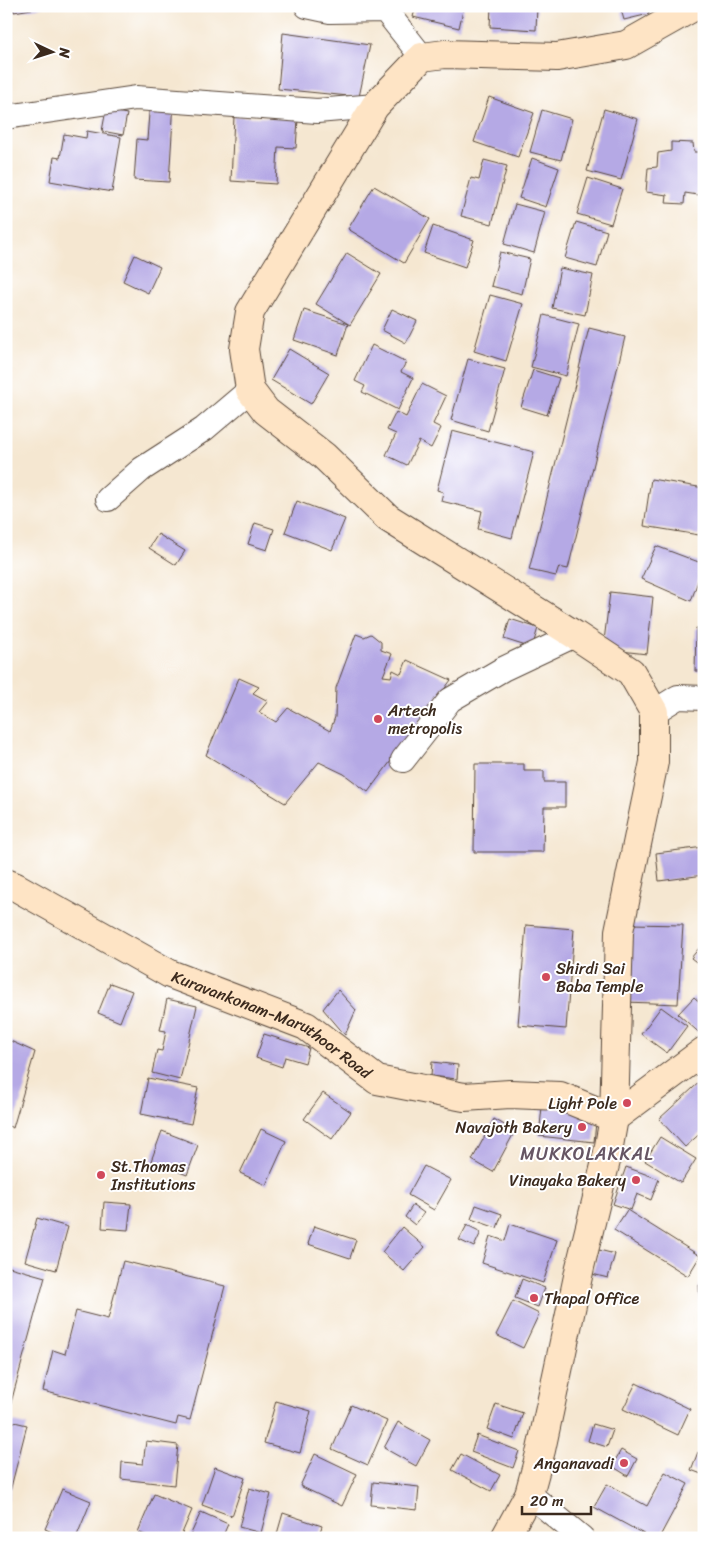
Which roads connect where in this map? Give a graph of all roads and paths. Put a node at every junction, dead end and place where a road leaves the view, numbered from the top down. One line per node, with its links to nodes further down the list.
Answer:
1 (307, 6): 3 (street)
2 (695, 6): 3 (main road)
3 (422, 57): 4 (main road)
4 (375, 106): 5 (street); 6 (main road)
5 (6, 117)
6 (250, 390): 7 (street); 8 (main road)
7 (108, 499)
8 (575, 635): 10 (main road); 11 (street)
9 (704, 698): 10 (street)
10 (654, 712): 14 (main road)
11 (403, 760)
12 (6, 883): 14 (main road, Kuravankonam-Maruthoor Road)
13 (704, 1051): 14 (main road)
14 (614, 1118): 15 (main road)
15 (529, 1494): 16 (main road); 17 (street)
16 (505, 1538)
17 (582, 1538)

